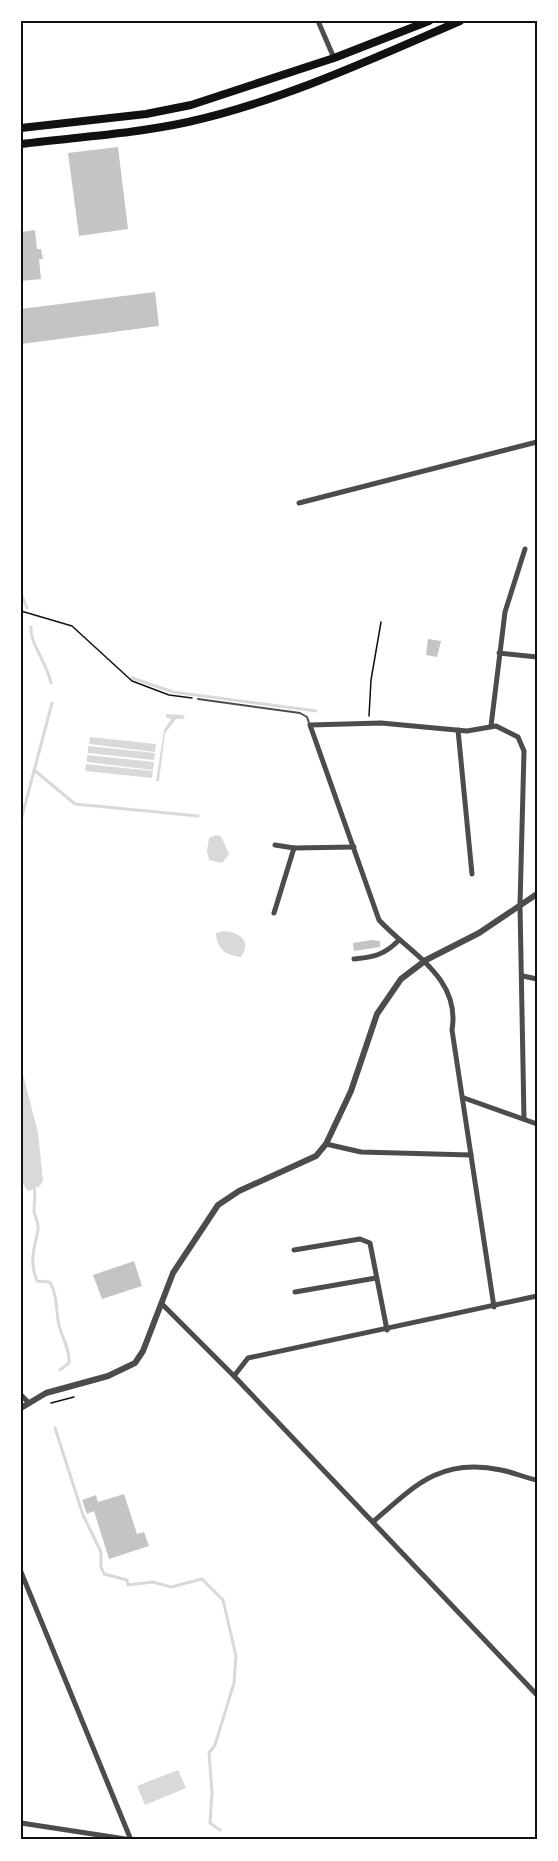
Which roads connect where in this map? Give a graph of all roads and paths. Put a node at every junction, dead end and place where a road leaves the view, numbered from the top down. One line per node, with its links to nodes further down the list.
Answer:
1 (318, 21): 4 (street)
2 (429, 21): 4 (main road)
3 (460, 21): 6 (main road)
4 (334, 58): 5 (main road)
5 (21, 128)
6 (21, 144)
7 (537, 442): 8 (street)
8 (299, 503)
9 (525, 549): 12 (street)
10 (21, 611): 14 (path)
11 (381, 622): 15 (path)
12 (499, 653): 13 (street); 17 (street)
13 (537, 657)
14 (198, 699): 16 (lane)
15 (369, 723): 16 (street); 18 (street)
16 (310, 724): 20 (street)
17 (490, 726): 18 (street); 24 (street)
18 (458, 730): 22 (street)
19 (276, 845): 21 (street)
20 (354, 847): 21 (street); 26 (street)
21 (294, 848): 25 (street)
22 (472, 874)
23 (537, 894): 24 (street)
24 (520, 905): 28 (street); 29 (street)
25 (274, 914)
26 (398, 941): 27 (street); 28 (street)
27 (354, 959)
28 (426, 960): 31 (street); 34 (street)
29 (523, 976): 30 (street); 32 (street)
30 (537, 979)
31 (464, 1098): 32 (street); 35 (street)
32 (524, 1119): 33 (street)
33 (537, 1124)
34 (326, 1144): 35 (street); 40 (street)
35 (471, 1155): 41 (street)
36 (294, 1250): 37 (street)
37 (376, 1278): 38 (street); 42 (street)
38 (295, 1292)
39 (537, 1296): 41 (street)
40 (162, 1304): 43 (street); 46 (street)
41 (494, 1307): 42 (street)
42 (387, 1330): 43 (street)
43 (234, 1376): 50 (street)
44 (21, 1395): 46 (street)
45 (74, 1396): 47 (path)
46 (28, 1402): 48 (street)
47 (51, 1403)
48 (21, 1408)
49 (537, 1480): 50 (street)
50 (373, 1522): 52 (street)
51 (21, 1572): 54 (street)
52 (537, 1695)
53 (21, 1823): 54 (street)
54 (131, 1840)

